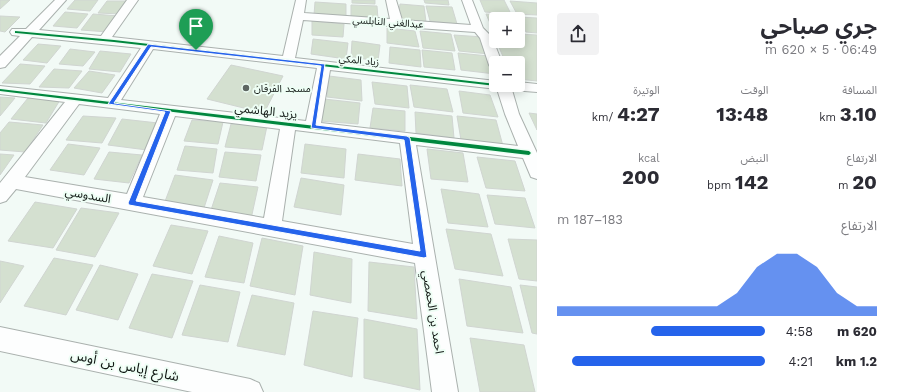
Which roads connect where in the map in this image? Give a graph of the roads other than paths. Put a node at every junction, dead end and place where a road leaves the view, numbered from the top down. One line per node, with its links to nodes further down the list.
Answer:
1 (47, 0): 10 (street)
2 (61, 0): 10 (street)
3 (134, 0): 11 (street)
4 (301, 0): 7 (street)
5 (391, 0): 8 (street)
6 (467, 0): 9 (street)
7 (298, 16): 8 (street, عبدالغني النابلسي); 15 (street)
8 (396, 22): 9 (street, عبدالغني النابلسي)
9 (478, 29): 14 (street)
10 (23, 33): 11 (street, زياد المكي); 13 (street); 16 (street)
11 (104, 40): 12 (street, زياد المكي)
12 (149, 45): 15 (street, زياد المكي); 24 (street)
13 (0, 49)
14 (493, 56)
15 (288, 61): 17 (street, زياد المكي)
16 (0, 64)
17 (324, 65): 18 (street, زياد المكي); 27 (street)
18 (489, 84)
19 (525, 87): 20 (street)
20 (537, 88)
21 (0, 90): 23 (street, يزيد الهاشمي)
22 (506, 92): 29 (street)
23 (75, 99): 24 (street, يزيد الهاشمي); 31 (street)
24 (111, 104): 25 (street, يزيد الهاشمي)
25 (168, 111): 26 (street, يزيد الهاشمي); 33 (street)
26 (288, 124): 27 (street, يزيد الهاشمي); 34 (street)
27 (313, 126): 28 (street, يزيد الهاشمي)
28 (407, 138): 29 (street, يزيد الهاشمي); 35 (street, احمد بن الحمصي)
29 (529, 153): 30 (street)
30 (537, 172)
31 (11, 181): 32 (street); 33 (street, السدوسي)
32 (0, 196)
33 (132, 203): 34 (street, السدوسي)
34 (272, 228): 35 (street, السدوسي)
35 (424, 255): 38 (street, احمد بن الحمصي)
36 (0, 339): 37 (street, شارع إياس بن أوس)
37 (250, 392)
38 (445, 392)

